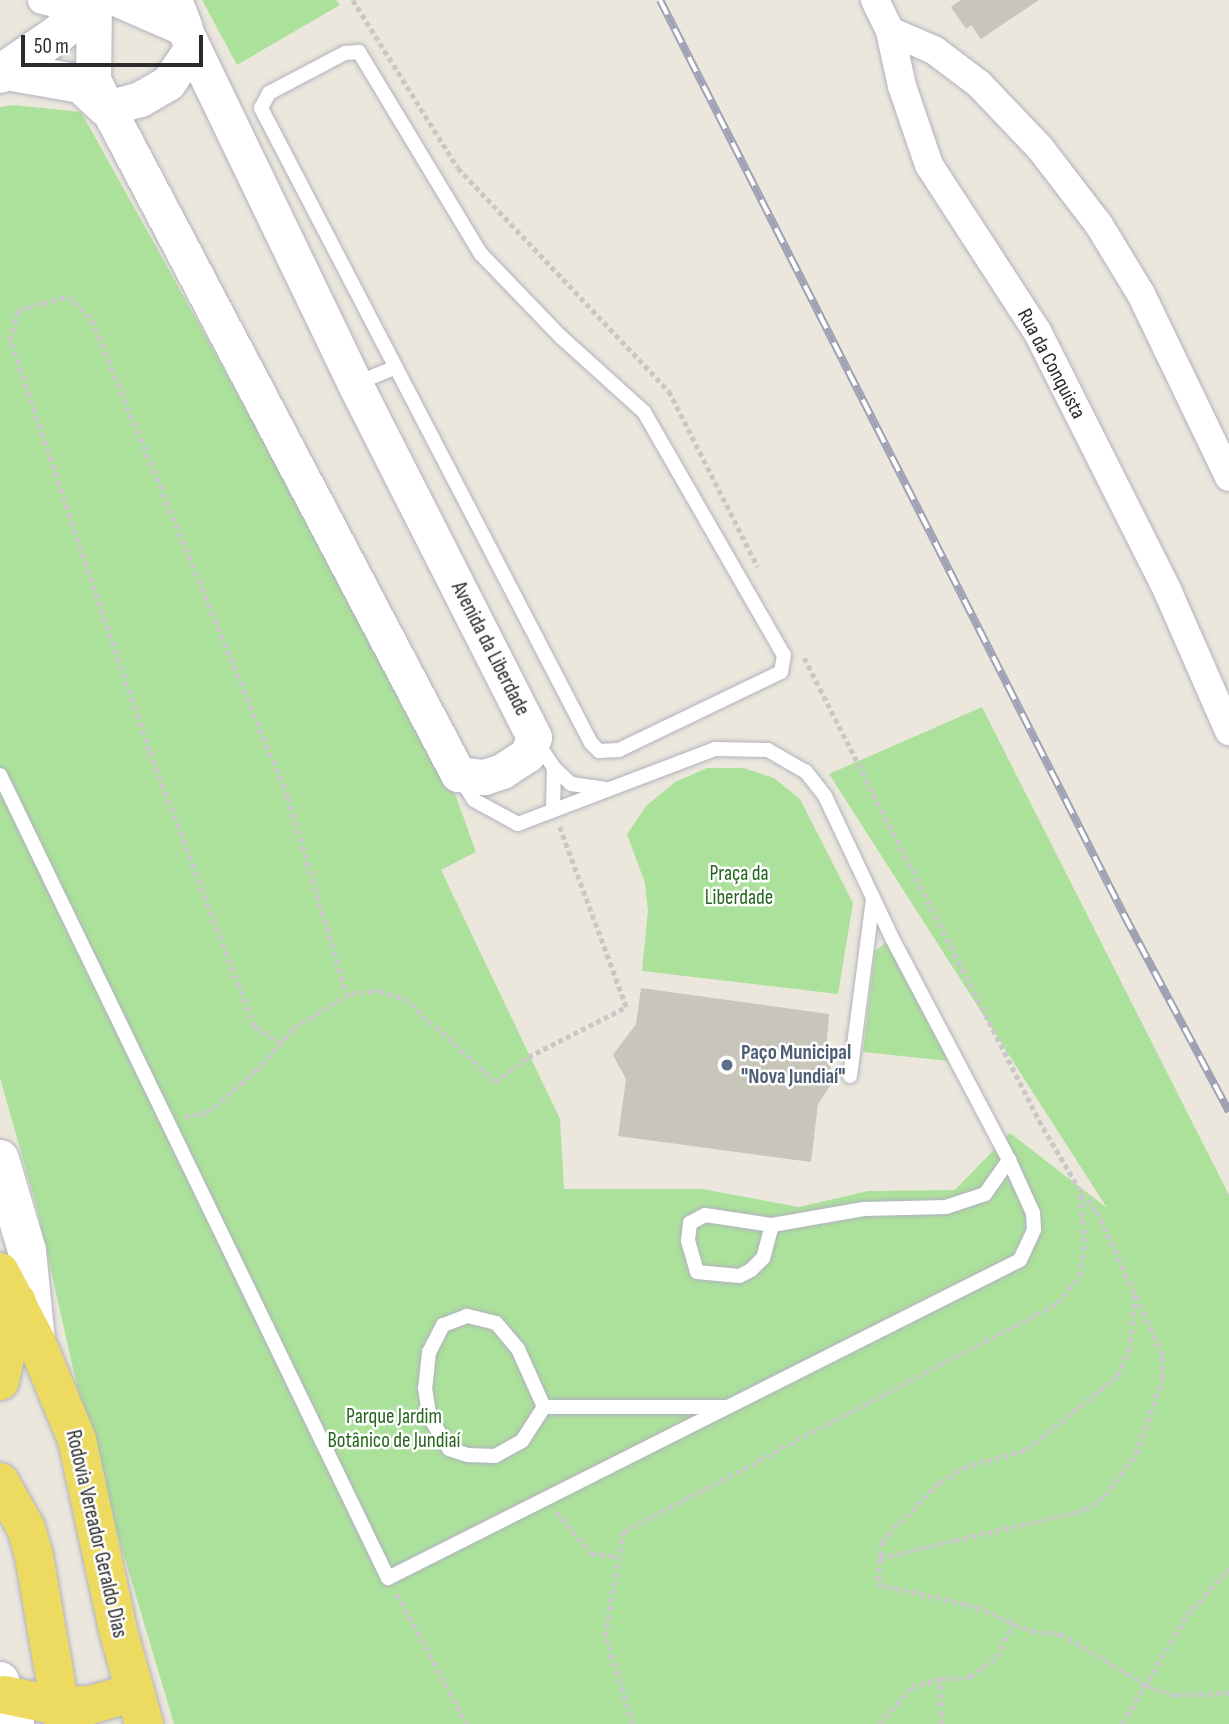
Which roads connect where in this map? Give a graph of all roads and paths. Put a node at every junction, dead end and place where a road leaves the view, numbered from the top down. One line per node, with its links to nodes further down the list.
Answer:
1 (42, 0): 3 (street)
2 (875, 0): 5 (street, Rua da Conquista)
3 (98, 3): 4 (street); 6 (main road); 7 (street)
4 (183, 26): 7 (street); 9 (street, Avenida da Liberdade)
5 (890, 32): 10 (street); 11 (street, Rua da Conquista)
6 (3, 72): 7 (main road)
7 (107, 108): 14 (street)
8 (396, 367): 8 (lane); 9 (lane)
9 (355, 384): 12 (street, Avenida da Liberdade)
10 (1229, 477)
11 (1229, 731)
12 (534, 737): 13 (lane); 14 (street, Avenida da Liberdade)
13 (554, 768): 16 (lane); 17 (lane)
14 (458, 774): 17 (lane)
15 (0, 775): 22 (lane)
16 (621, 788): 17 (lane); 18 (lane)
17 (554, 810): 19 (path)
18 (873, 896): 21 (lane); 25 (lane)
19 (347, 995): 20 (path); 20 (path)
20 (281, 1043): 22 (path)
21 (850, 1076)
22 (167, 1121): 39 (lane)
23 (1041, 1125): 26 (path)
24 (0, 1159): 30 (main road)
25 (1009, 1160): 27 (lane); 32 (lane)
26 (1080, 1191): 29 (path); 36 (path)
27 (772, 1225): 27 (lane)
28 (8, 1287): 30 (main road, Rodovia Vereador Geraldo Dias); 31 (main road)
29 (1135, 1295): 37 (path); 37 (path)
30 (36, 1340): 46 (main road, Rodovia Vereador Geraldo Dias)
31 (0, 1381)
32 (732, 1406): 33 (lane); 35 (lane)
33 (544, 1407): 33 (lane)
34 (0, 1482): 47 (main road)
35 (540, 1503): 36 (path); 39 (lane)
36 (619, 1558): 49 (path)
37 (880, 1559): 41 (path)
38 (1227, 1570): 40 (path); 43 (path)
39 (388, 1578): 48 (path)
40 (1229, 1578)
41 (1012, 1624): 42 (path); 43 (path)
42 (940, 1679): 50 (path); 51 (path)
43 (1146, 1685): 44 (path); 52 (path)
44 (1229, 1693)
45 (7, 1700): 47 (main road)
46 (140, 1708): 47 (main road)
47 (61, 1715)
48 (467, 1724)
49 (634, 1724)
50 (878, 1724)
51 (941, 1724)
52 (1122, 1724)

